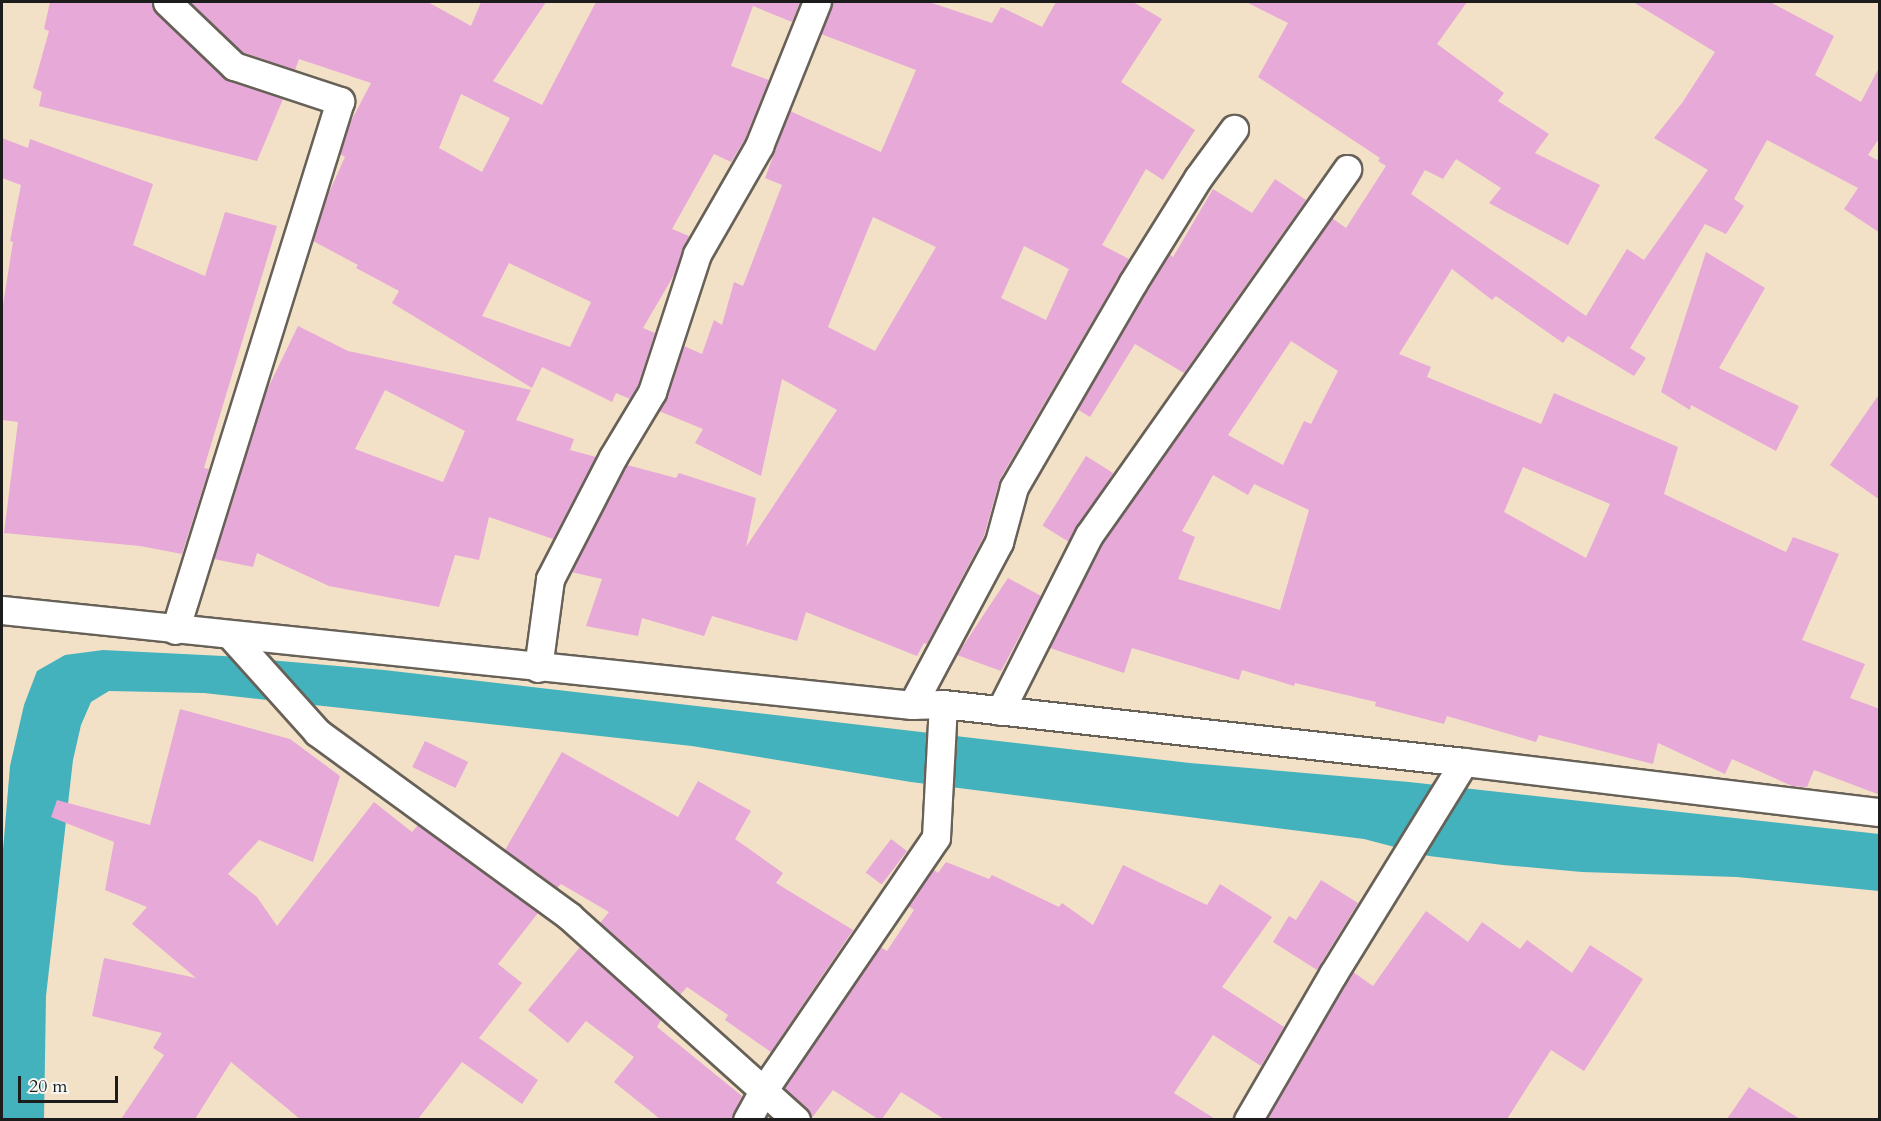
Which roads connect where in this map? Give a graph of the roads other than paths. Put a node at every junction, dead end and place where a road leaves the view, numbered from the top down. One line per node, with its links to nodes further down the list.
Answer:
1 (167, 2): 6 (street)
2 (817, 2): 8 (street)
3 (1234, 129): 10 (street)
4 (1347, 169): 11 (street)
5 (2, 610): 6 (street)
6 (175, 630): 7 (street)
7 (231, 636): 8 (street); 14 (street)
8 (538, 668): 10 (street)
9 (943, 704): 10 (street); 11 (street); 14 (street)
10 (912, 705)
11 (1000, 711): 12 (street)
12 (1464, 762): 13 (street); 17 (street)
13 (1880, 812)
14 (763, 1091): 15 (street); 16 (street)
15 (747, 1119)
16 (796, 1119)
17 (1248, 1119)

